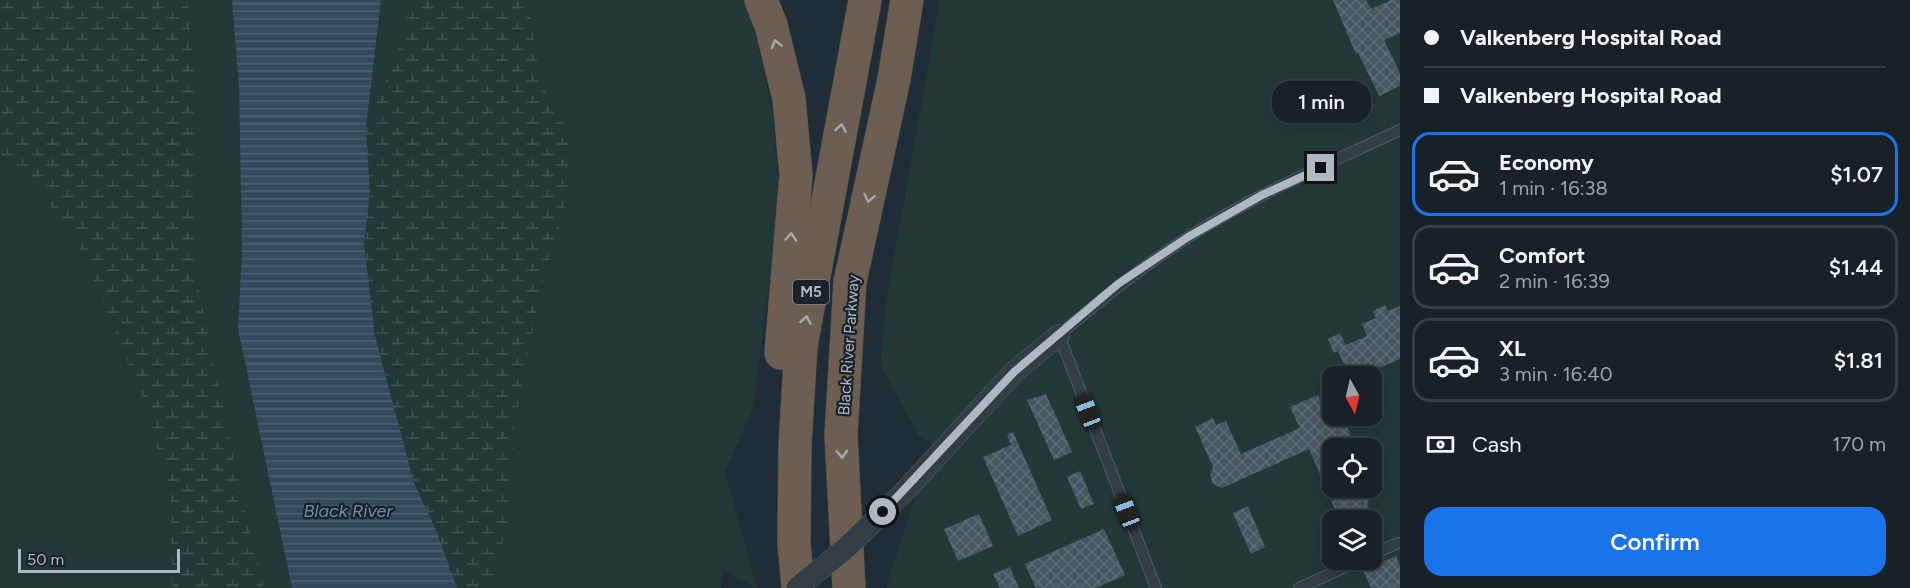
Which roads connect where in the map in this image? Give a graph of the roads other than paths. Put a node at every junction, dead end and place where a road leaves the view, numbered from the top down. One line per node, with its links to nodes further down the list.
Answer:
1 (760, 0): 11 (highway, one-way to 1)
2 (865, 0): 12 (highway, M5, one-way to 2)
3 (907, 0): 5 (highway, Black River Parkway / M5)
4 (923, 0): 5 (highway)
5 (894, 79): 13 (highway, Black River Parkway / M5, one-way to 13)
6 (1400, 130): 7 (lane)
7 (1059, 334): 12 (street, bridge); 14 (lane)
8 (1398, 543): 9 (lane)
9 (1382, 550)
10 (1339, 570): 15 (lane)
11 (783, 588)
12 (798, 588)
13 (849, 588)
14 (1156, 588)
15 (1299, 588)

